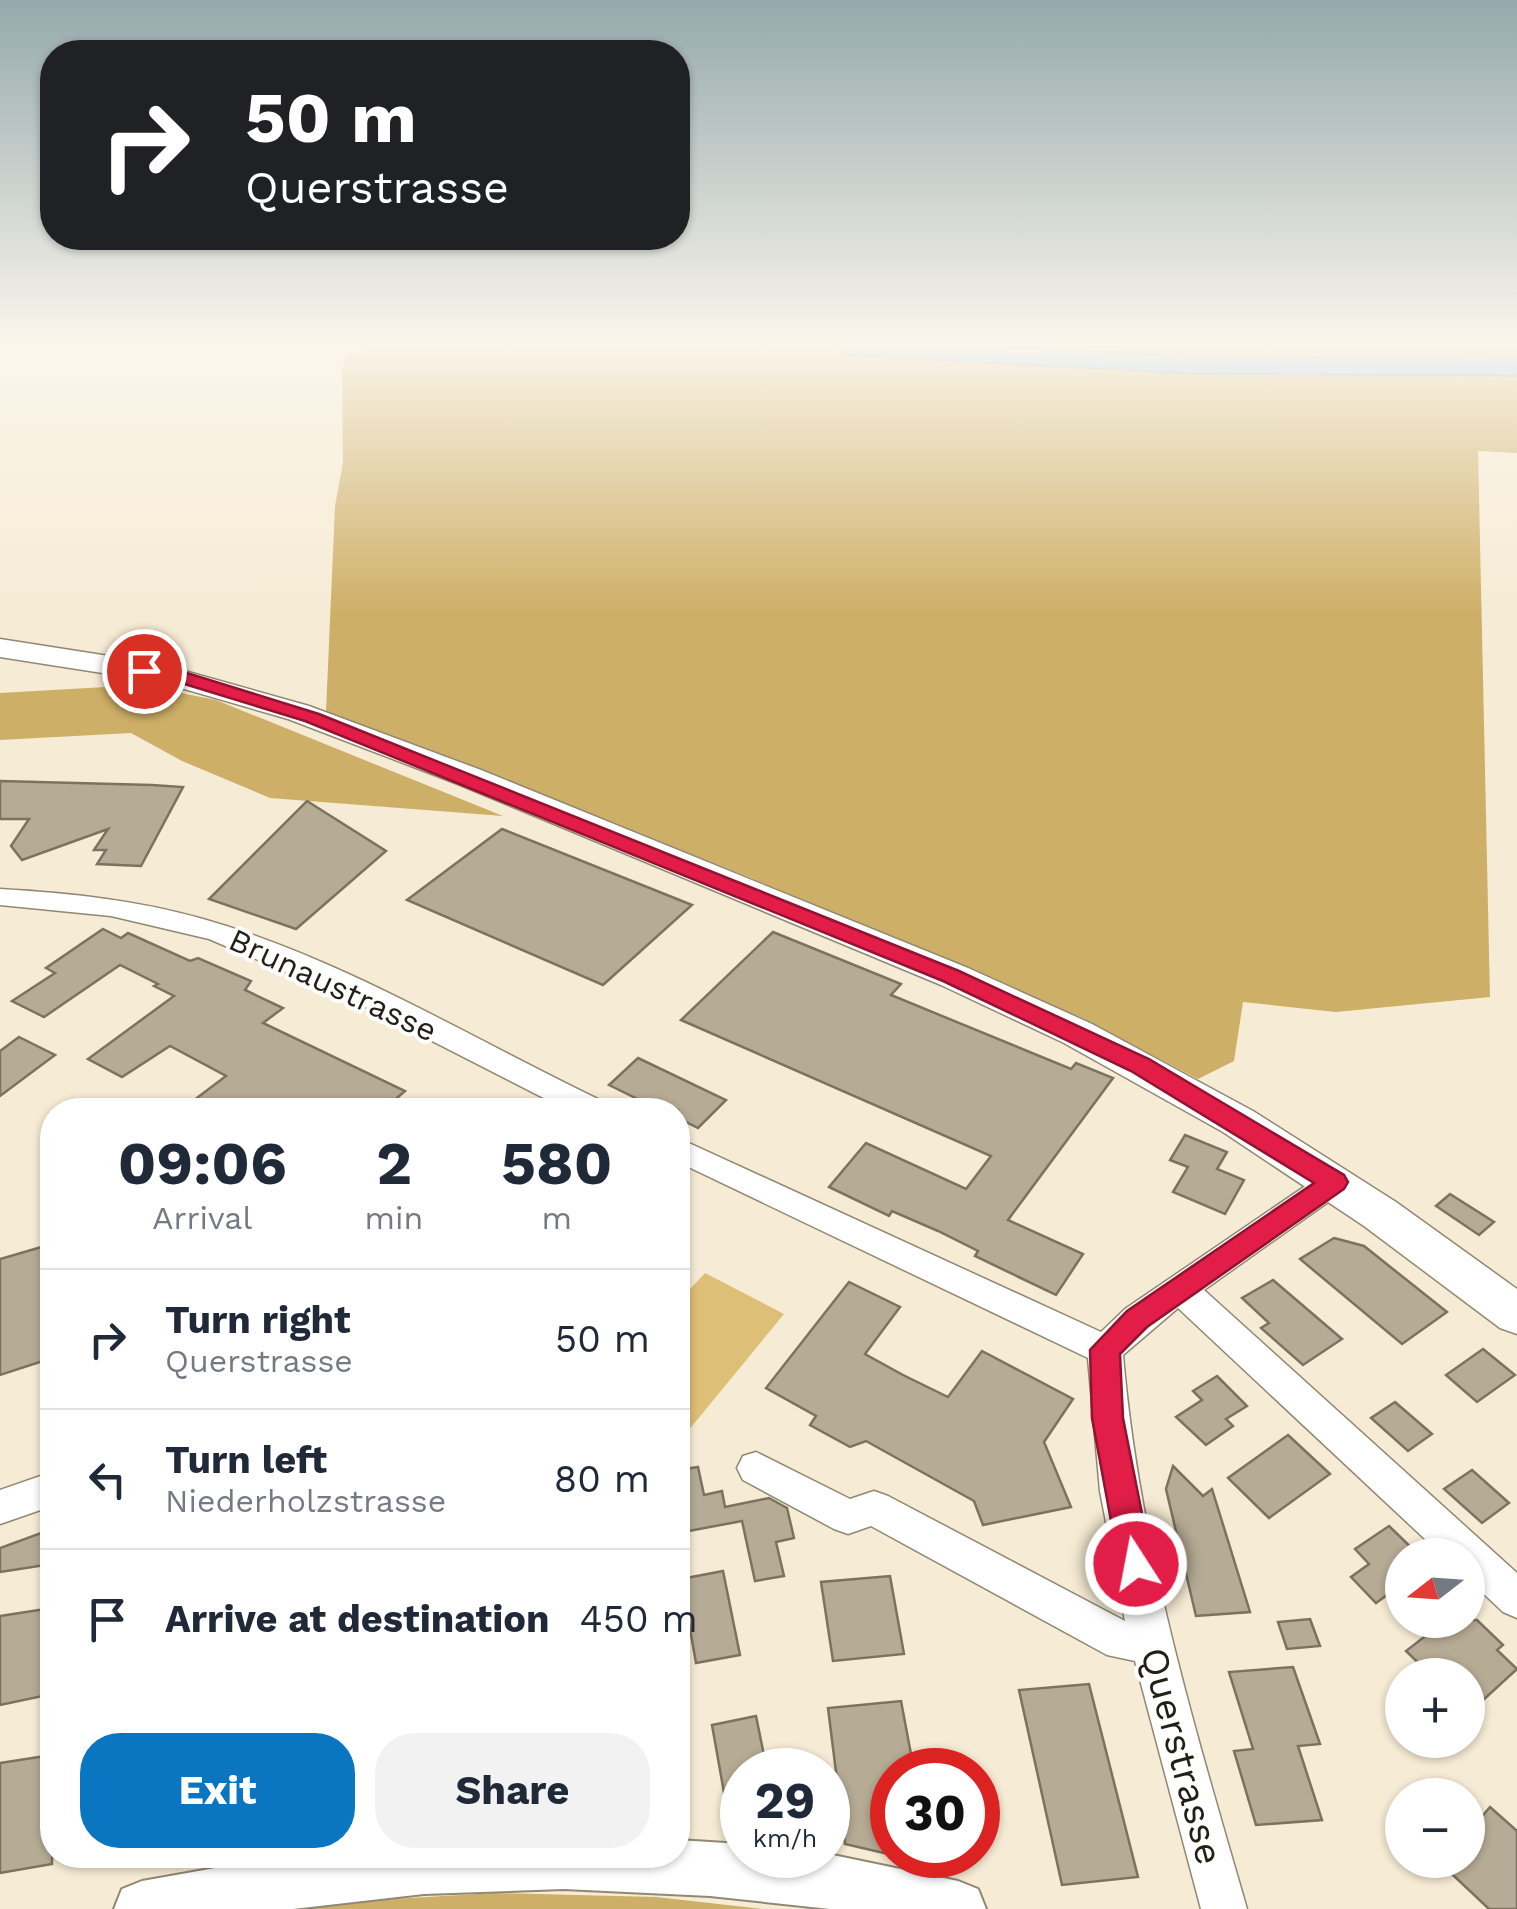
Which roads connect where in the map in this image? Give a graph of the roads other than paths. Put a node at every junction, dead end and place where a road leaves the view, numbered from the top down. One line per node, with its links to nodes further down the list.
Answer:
1 (0, 648): 5 (main road)
2 (0, 897): 3 (street, Brunaustrasse)
3 (570, 1098)
4 (690, 1155): 8 (street)
5 (1334, 1182): 6 (street); 7 (main road)
6 (1181, 1290): 8 (street); 12 (street)
7 (1517, 1314)
8 (1105, 1350): 13 (street, Querstrasse)
9 (756, 1468): 13 (street)
10 (40, 1493): 11 (street)
11 (0, 1507)
12 (1517, 1598)
13 (1150, 1641): 18 (street, Querstrasse)
14 (389, 1868): 16 (street)
15 (689, 1868): 17 (street)
16 (142, 1909)
17 (958, 1909)
18 (1224, 1909)

